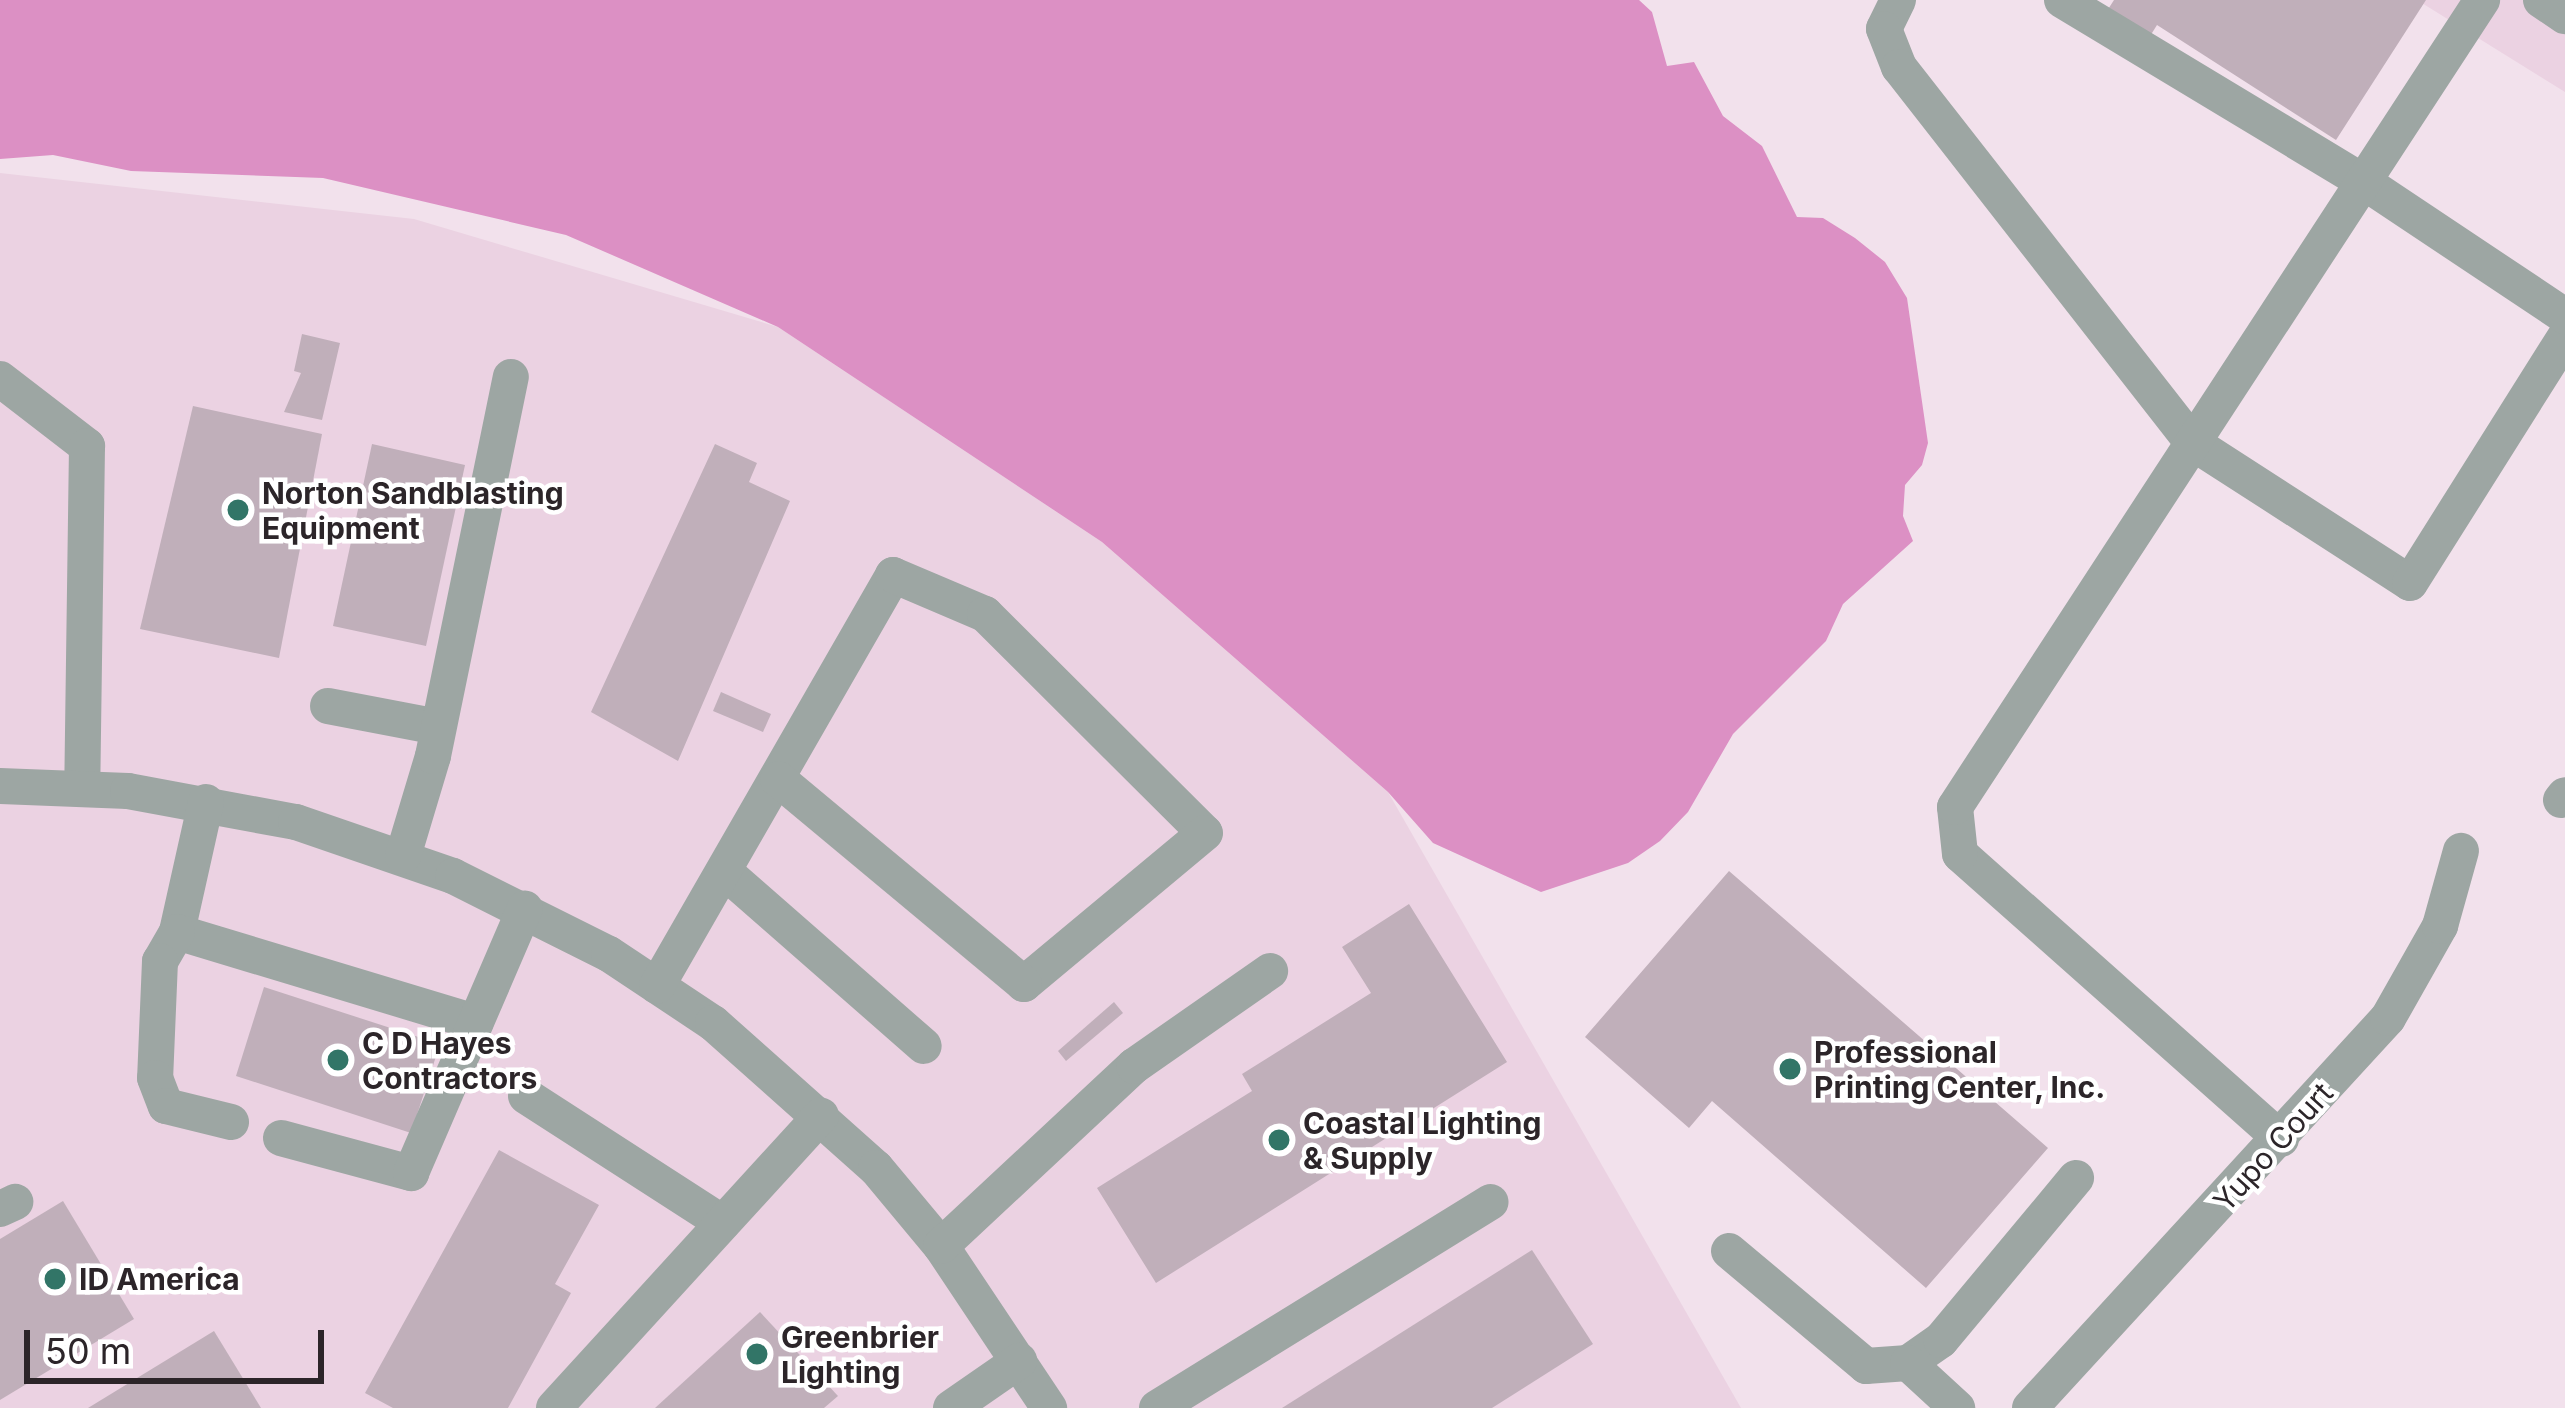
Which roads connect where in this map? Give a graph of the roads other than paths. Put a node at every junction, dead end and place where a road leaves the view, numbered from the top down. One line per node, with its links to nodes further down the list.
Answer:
1 (1898, 0): 11 (street)
2 (2062, 0): 6 (street)
3 (2482, 0): 6 (street)
4 (2541, 0): 5 (street)
5 (2565, 16)
6 (2364, 182): 7 (street); 11 (street)
7 (2565, 316)
8 (2565, 338): 11 (street)
9 (511, 377): 13 (street)
10 (0, 379): 16 (street)
11 (2193, 443): 31 (street)
12 (328, 706): 13 (street)
13 (438, 727): 19 (street)
14 (778, 779): 14 (street); 20 (street)
15 (0, 786): 16 (street)
16 (82, 789): 17 (street)
17 (206, 802): 19 (street); 22 (street)
18 (2462, 851): 31 (street, Yupo Court)
19 (403, 856): 21 (street)
20 (725, 872): 24 (street); 26 (street)
21 (525, 908): 24 (street); 25 (street)
22 (177, 932): 25 (street); 29 (street)
23 (1270, 971): 35 (street)
24 (657, 986): 28 (street)
25 (476, 1022): 30 (street)
26 (924, 1046)
27 (526, 1096): 34 (street)
28 (821, 1116): 34 (street); 35 (street)
29 (230, 1123)
30 (281, 1138)
31 (2281, 1139): 44 (street, Yupo Court)
32 (2076, 1178): 38 (street)
33 (1491, 1202): 42 (street)
34 (723, 1223): 39 (street)
35 (940, 1246): 37 (street)
36 (1729, 1251): 38 (street)
37 (1019, 1361): 40 (street); 41 (street)
38 (1908, 1363): 43 (street)
39 (554, 1408)
40 (951, 1408)
41 (1049, 1408)
42 (1157, 1408)
43 (1957, 1408)
44 (2030, 1408)

